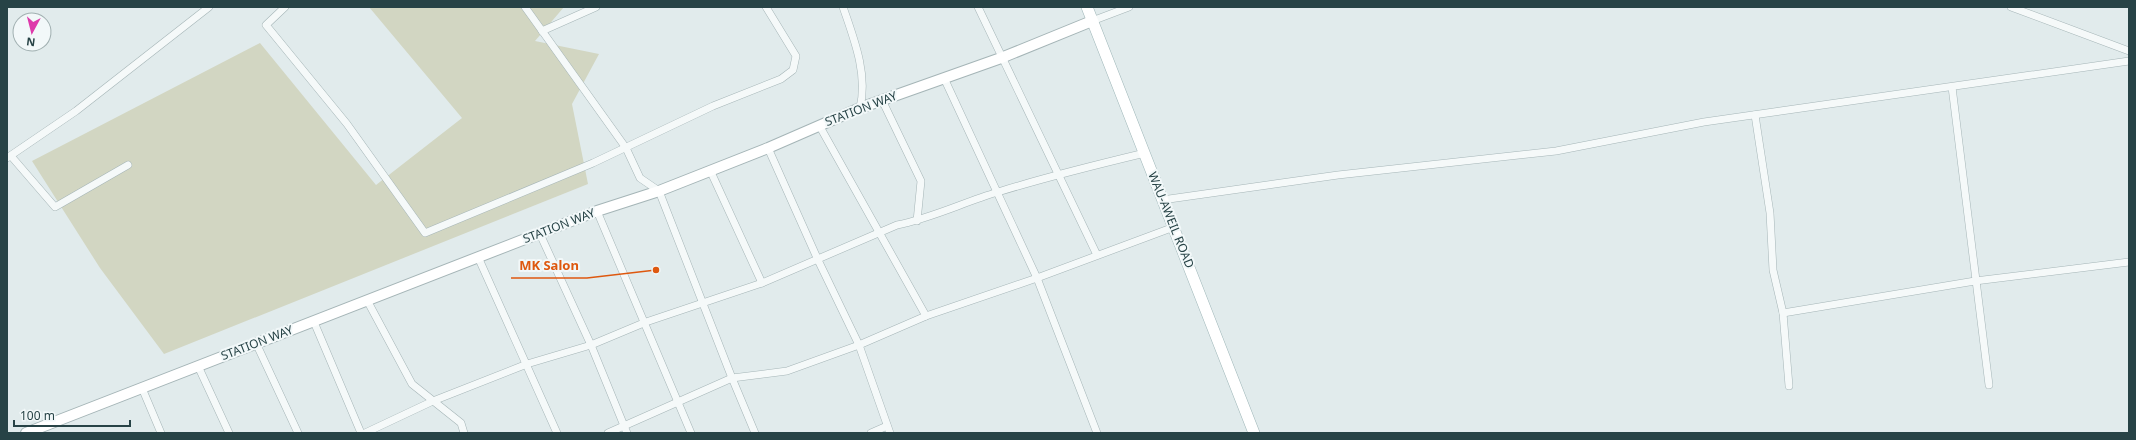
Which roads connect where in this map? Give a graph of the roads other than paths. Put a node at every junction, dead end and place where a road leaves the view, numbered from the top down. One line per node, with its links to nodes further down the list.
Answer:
1 (210, 7): 25 (street)
2 (285, 7): 22 (street)
3 (525, 7): 12 (street)
4 (596, 7): 12 (street)
5 (766, 7): 22 (street)
6 (843, 7): 19 (street)
7 (978, 7): 14 (street)
8 (1086, 7): 11 (main road, WAU-AWEIL ROAD)
9 (1129, 7): 11 (street)
10 (2012, 7): 13 (street)
11 (1092, 21): 14 (main road, STATION WAY); 24 (main road, WAU-AWEIL ROAD)
12 (542, 31): 22 (street)
13 (2129, 50)
14 (1001, 58): 16 (main road, STATION WAY); 28 (street)
15 (2129, 61): 17 (street)
16 (944, 78): 18 (main road, STATION WAY); 30 (street)
17 (1952, 87): 20 (street); 42 (street)
18 (882, 100): 19 (main road, STATION WAY); 33 (street)
19 (860, 108): 21 (main road, STATION WAY)
20 (1755, 115): 31 (street); 46 (street)
21 (819, 125): 23 (main road, STATION WAY); 35 (street)
22 (626, 148): 29 (street)
23 (768, 148): 27 (main road, STATION WAY); 39 (street)
24 (1145, 153): 28 (street); 31 (main road, WAU-AWEIL ROAD)
25 (9, 157): 26 (street)
26 (128, 165)
27 (710, 170): 29 (main road, STATION WAY); 43 (street)
28 (1057, 174): 30 (street); 37 (street)
29 (659, 191): 32 (main road, STATION WAY); 45 (street)
30 (996, 192): 33 (street); 41 (street)
31 (1162, 200): 34 (main road, WAU-AWEIL ROAD)
32 (597, 211): 36 (main road, STATION WAY); 49 (street)
33 (917, 221): 35 (street)
34 (1174, 227): 37 (street); 77 (main road, WAU-AWEIL ROAD)
35 (879, 233): 39 (street); 47 (street)
36 (540, 234): 38 (main road, STATION WAY); 51 (street)
37 (1097, 255): 41 (street)
38 (478, 257): 44 (main road, STATION WAY); 53 (street)
39 (818, 260): 43 (street); 52 (street)
40 (2129, 262): 42 (street)
41 (1036, 278): 47 (street); 76 (street)
42 (1975, 280): 46 (street); 56 (street)
43 (762, 282): 45 (street)
44 (368, 302): 48 (main road, STATION WAY); 59 (street)
45 (703, 302): 49 (street); 55 (street)
46 (1783, 313): 57 (street)
47 (926, 316): 52 (street)
48 (314, 322): 50 (main road, STATION WAY); 67 (street)
49 (646, 322): 51 (street); 60 (street)
50 (256, 343): 54 (main road, STATION WAY); 66 (street)
51 (591, 345): 53 (street); 61 (street)
52 (859, 345): 55 (street); 62 (street)
53 (527, 364): 59 (street); 70 (street)
54 (198, 366): 58 (main road, STATION WAY); 65 (street)
55 (732, 378): 60 (street); 74 (street)
56 (1989, 384)
57 (1789, 386)
58 (142, 388): 63 (main road, STATION WAY); 64 (street)
59 (433, 401): 68 (street); 69 (street)
60 (677, 402): 61 (street); 73 (street)
61 (624, 424): 71 (street); 72 (street)
62 (888, 430): 75 (street)
63 (26, 433)
64 (161, 433)
65 (229, 433)
66 (298, 433)
67 (361, 433)
68 (365, 433)
69 (464, 433)
70 (557, 433)
71 (608, 433)
72 (627, 433)
73 (691, 433)
74 (755, 433)
75 (871, 433)
76 (1097, 433)
77 (1254, 433)

